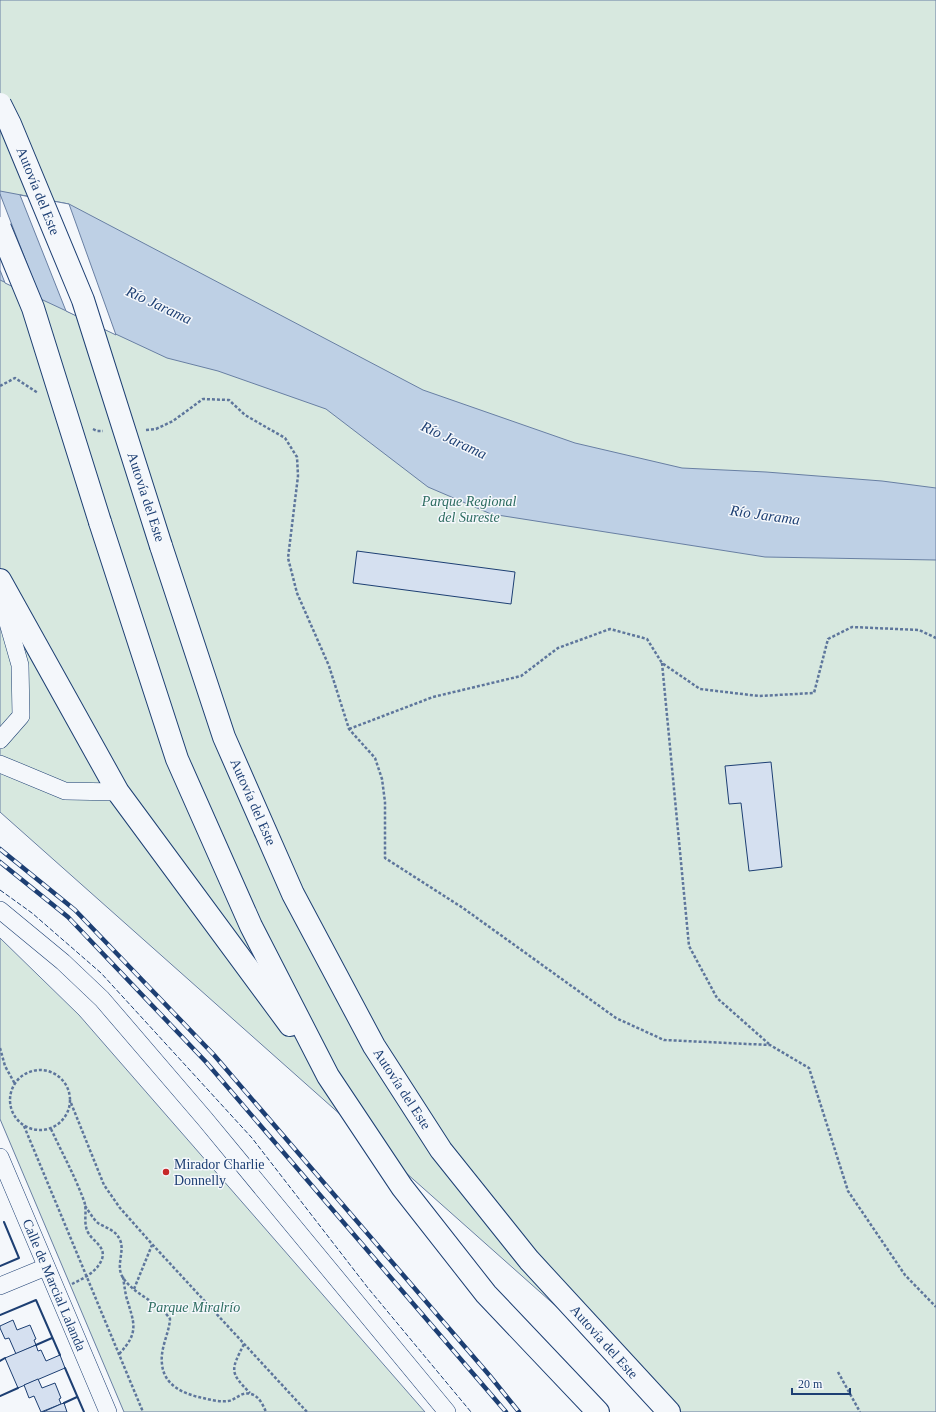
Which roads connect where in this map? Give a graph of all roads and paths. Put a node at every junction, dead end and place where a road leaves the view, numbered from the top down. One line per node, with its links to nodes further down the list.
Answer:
1 (0, 104): 42 (highway, Autovía del Este, bridge)
2 (0, 228): 17 (highway, bridge)
3 (15, 378): 4 (path)
4 (0, 386)
5 (156, 429): 10 (path)
6 (0, 580): 13 (highway)
7 (0, 595): 11 (street)
8 (936, 638): 9 (path)
9 (662, 663): 10 (path); 15 (path)
10 (349, 729): 15 (path)
11 (0, 740)
12 (0, 764): 13 (street)
13 (118, 792): 17 (highway)
14 (0, 910): 40 (street)
15 (770, 1045): 31 (path)
16 (0, 1048): 18 (path)
17 (328, 1076): 41 (highway)
18 (15, 1084): 19 (path); 20 (path)
19 (71, 1103): 21 (path); 24 (path)
20 (24, 1126): 21 (path); 26 (path)
21 (51, 1129): 23 (path)
22 (0, 1157): 25 (street, Calle de Marcial Lalanda)
23 (85, 1206): 26 (path); 27 (path)
24 (152, 1244): 30 (path); 32 (path)
25 (46, 1267): 28 (street); 36 (street, Calle de Marcial Lalanda)
26 (87, 1277): 29 (path); 33 (path)
27 (123, 1277): 30 (path); 33 (path)
28 (0, 1286)
29 (67, 1286)
30 (134, 1289): 35 (path)
31 (936, 1307)
32 (244, 1344): 35 (path); 39 (path)
33 (119, 1354): 37 (path)
34 (838, 1372): 43 (path)
35 (250, 1394): 38 (path)
36 (108, 1412)
37 (143, 1412)
38 (266, 1412)
39 (307, 1412)
40 (447, 1412)
41 (598, 1412)
42 (669, 1412)
43 (860, 1412)

